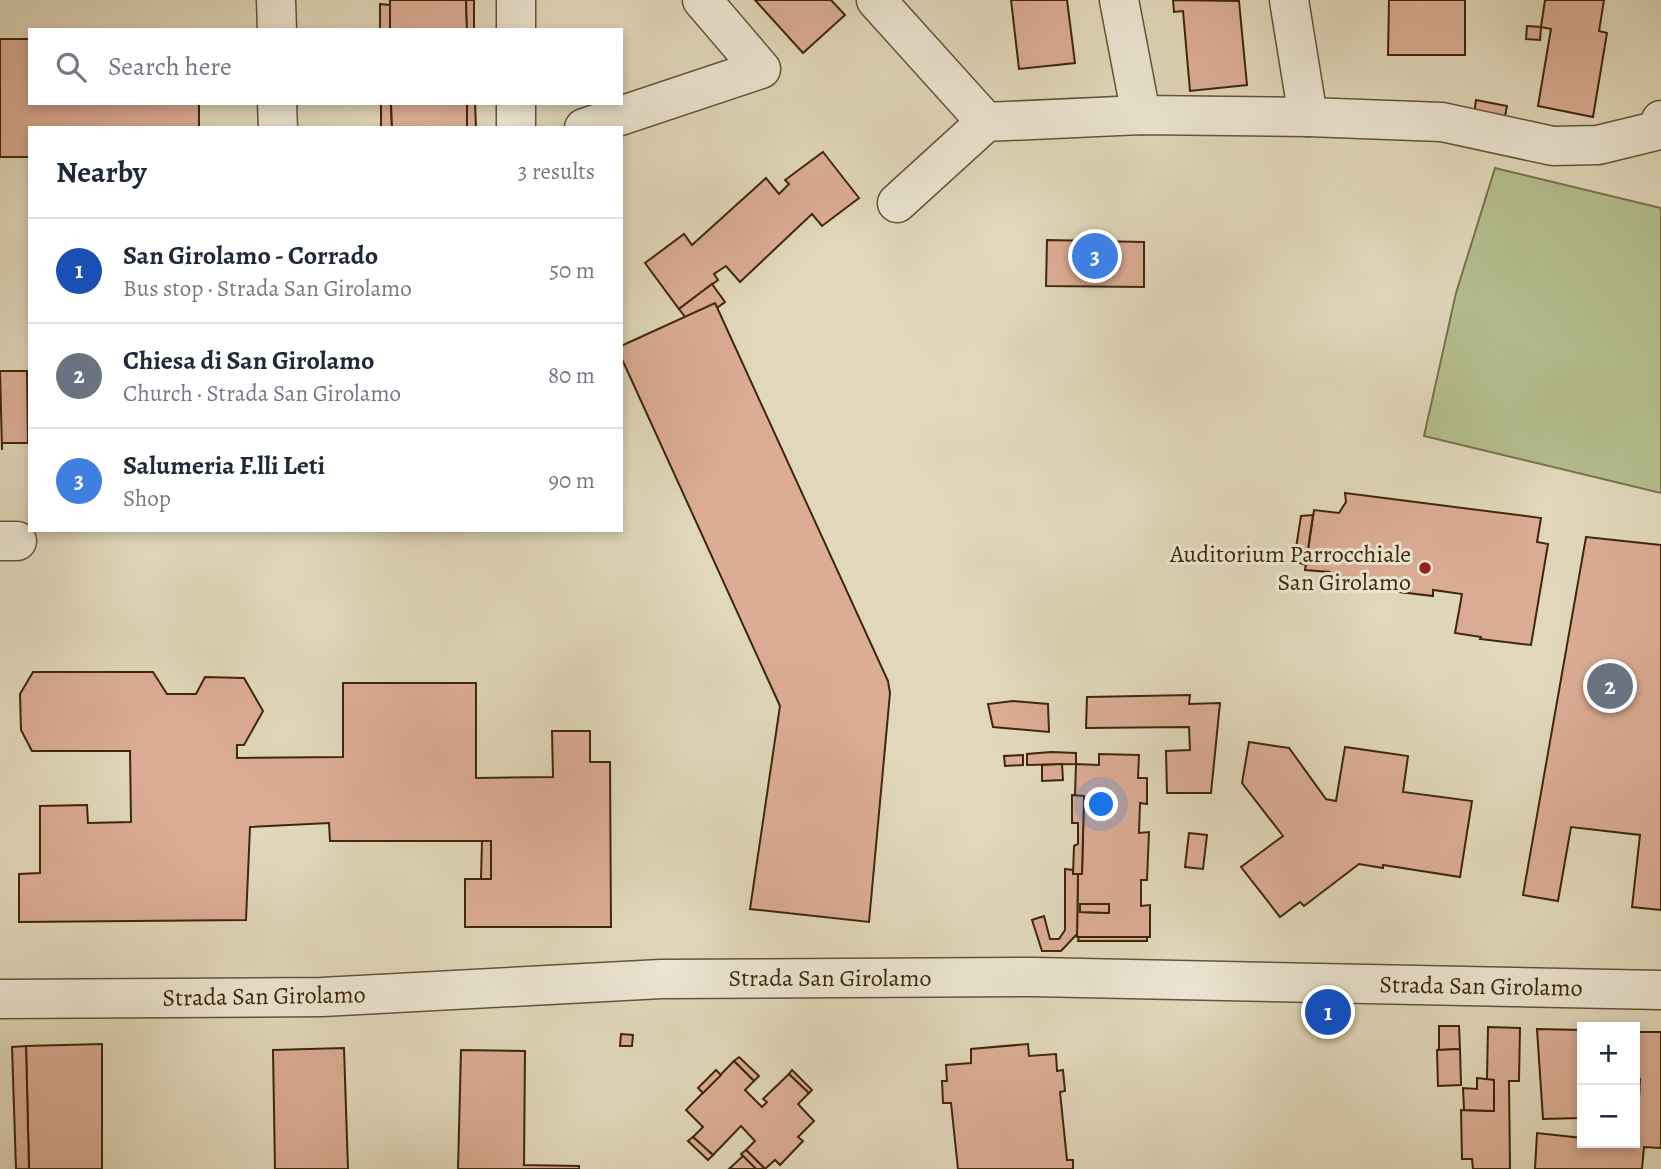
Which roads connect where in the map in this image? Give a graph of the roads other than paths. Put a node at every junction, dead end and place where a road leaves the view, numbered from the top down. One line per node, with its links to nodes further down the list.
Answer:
1 (276, 0): 7 (street)
2 (516, 0): 8 (street)
3 (702, 0): 17 (street)
4 (876, 0): 14 (street)
5 (1119, 0): 11 (street)
6 (1289, 0): 12 (street)
7 (277, 28)
8 (516, 28)
9 (277, 105): 15 (street)
10 (516, 105): 16 (street)
11 (1141, 115): 12 (street); 14 (street)
12 (1308, 117): 13 (street)
13 (1661, 120)
14 (986, 122): 18 (street)
15 (278, 126)
16 (516, 126)
17 (590, 126)
18 (897, 202)
19 (1661, 989): 20 (street, Strada San Girolamo)
20 (0, 999)

